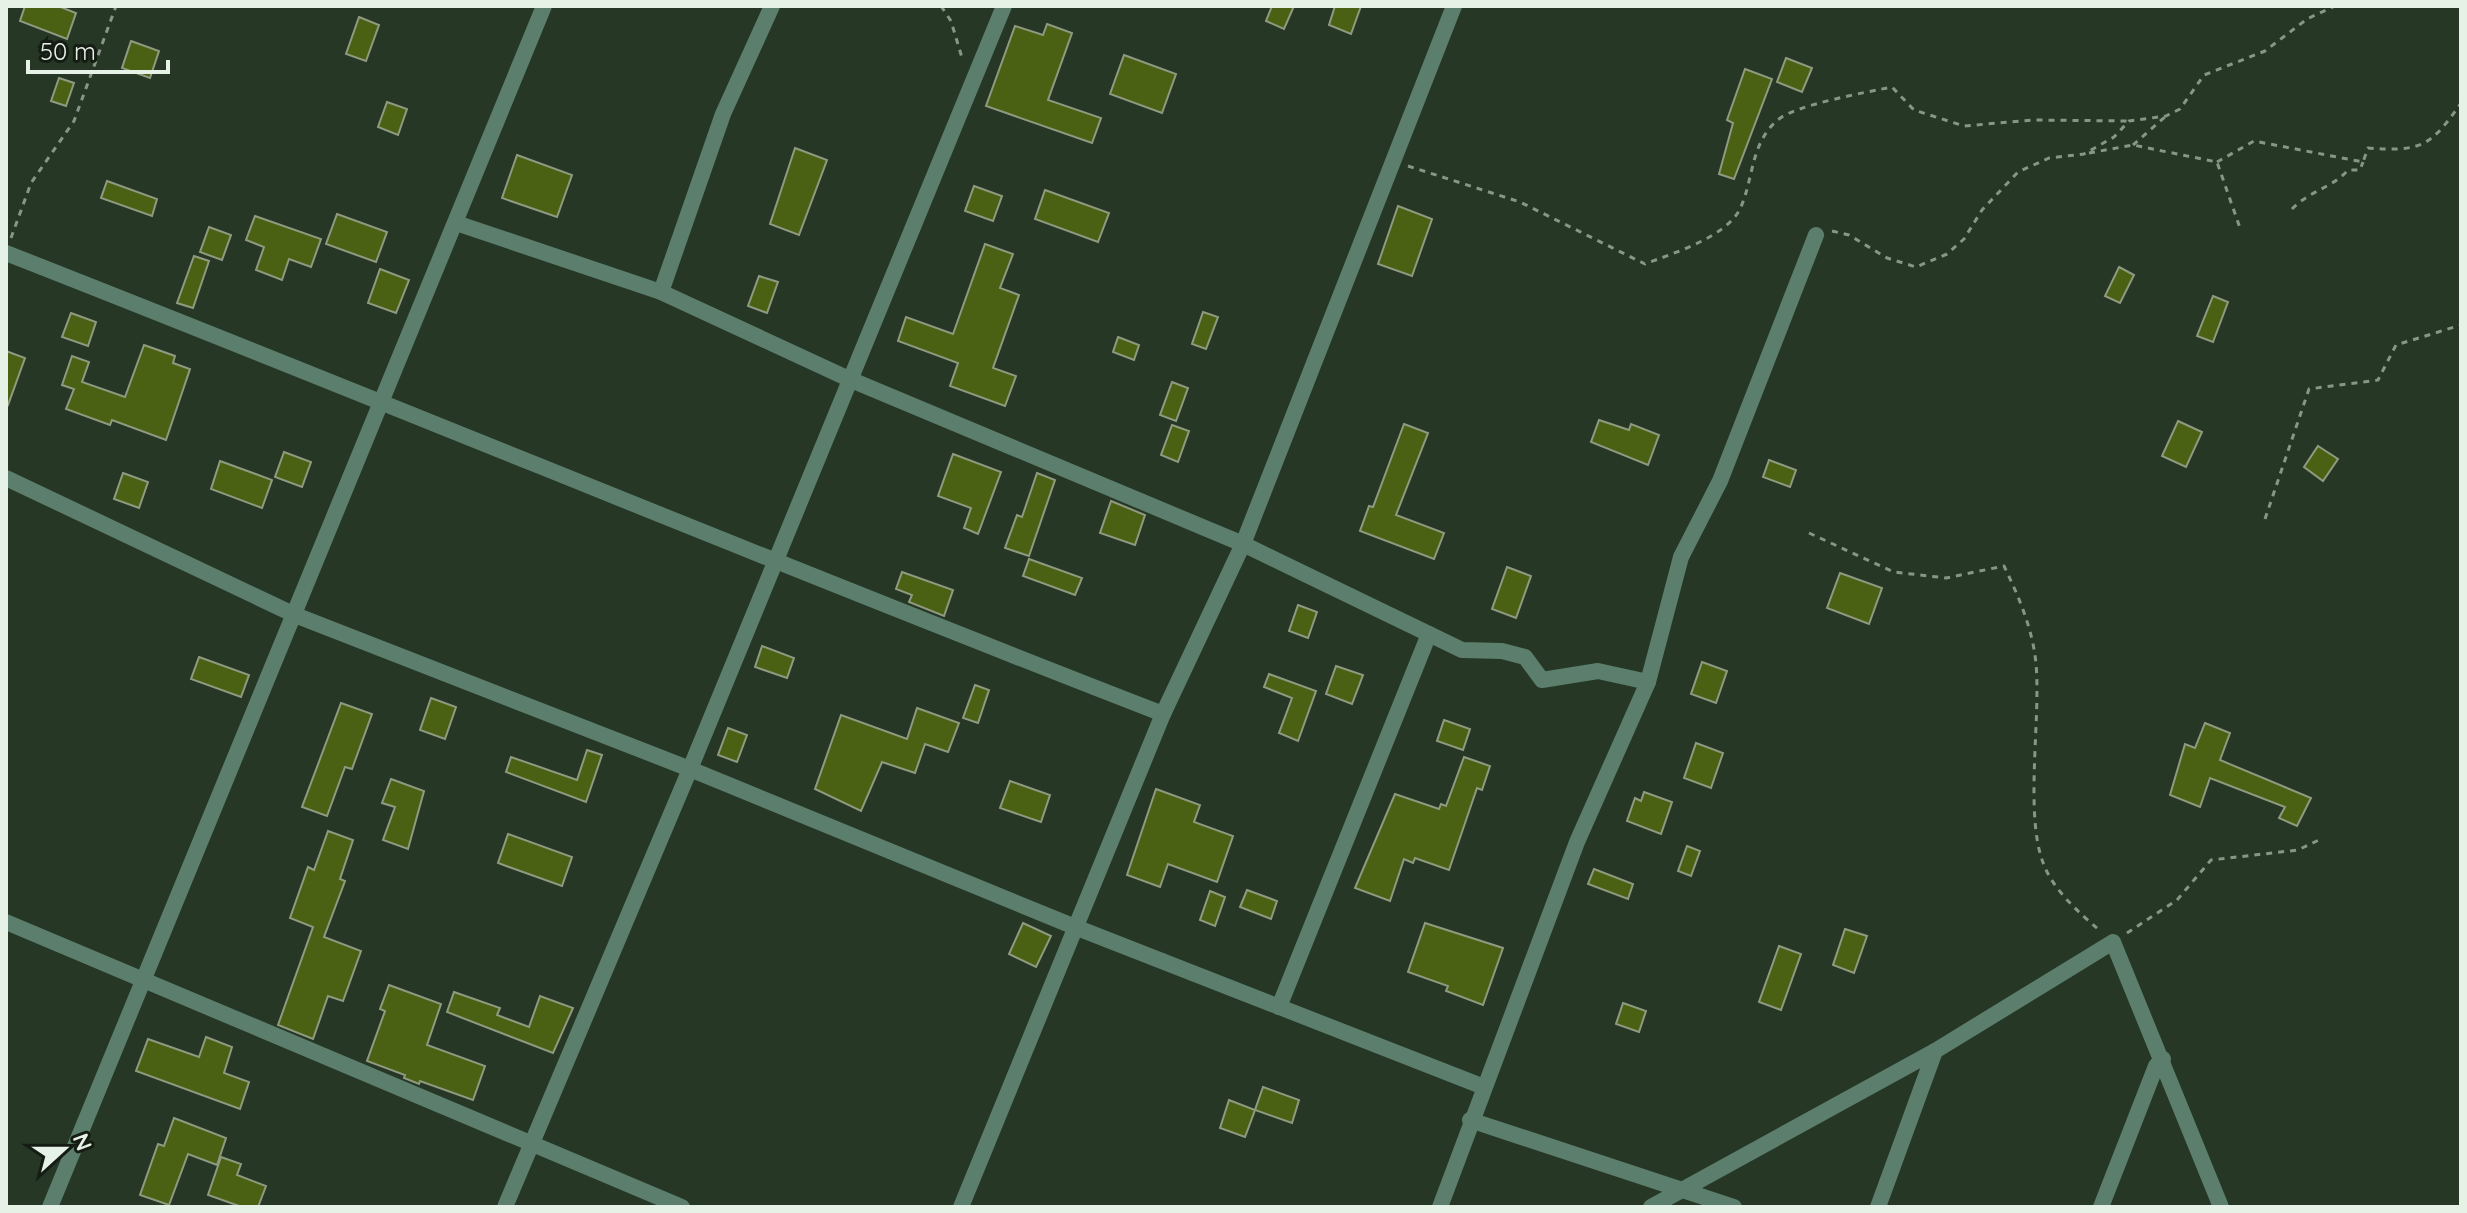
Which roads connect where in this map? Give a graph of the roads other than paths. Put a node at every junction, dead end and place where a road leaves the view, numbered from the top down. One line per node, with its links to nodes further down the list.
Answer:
1 (544, 6): 5 (street)
2 (772, 6): 8 (street)
3 (1004, 6): 9 (street)
4 (1454, 6): 12 (street)
5 (456, 223): 8 (street); 10 (street)
6 (1816, 235): 16 (street)
7 (8, 246): 10 (street)
8 (661, 292): 9 (street)
9 (849, 379): 12 (street); 13 (street)
10 (383, 401): 13 (street); 14 (street)
11 (6, 478): 14 (street)
12 (1243, 544): 15 (street); 17 (street)
13 (774, 564): 17 (street); 18 (street)
14 (295, 615): 18 (street); 21 (street)
15 (1429, 634): 16 (street); 22 (street)
16 (1648, 682): 25 (street)
17 (1163, 714): 20 (street)
18 (690, 769): 20 (street); 27 (street)
19 (6, 922): 21 (street)
20 (1075, 927): 22 (street); 32 (street)
21 (145, 981): 27 (street); 29 (street)
22 (1279, 1007): 25 (street)
23 (1935, 1051): 24 (street); 28 (street); 37 (street)
24 (2163, 1059): 38 (street); 39 (street)
25 (1484, 1087): 26 (street)
26 (1470, 1120): 28 (street); 33 (street)
27 (532, 1145): 30 (street); 31 (street)
28 (1681, 1191): 34 (street); 35 (street); 36 (street)
29 (50, 1207)
30 (505, 1207)
31 (682, 1207)
32 (961, 1207)
33 (1440, 1207)
34 (1651, 1207)
35 (1674, 1207)
36 (1734, 1207)
37 (1878, 1207)
38 (2101, 1207)
39 (2221, 1207)

